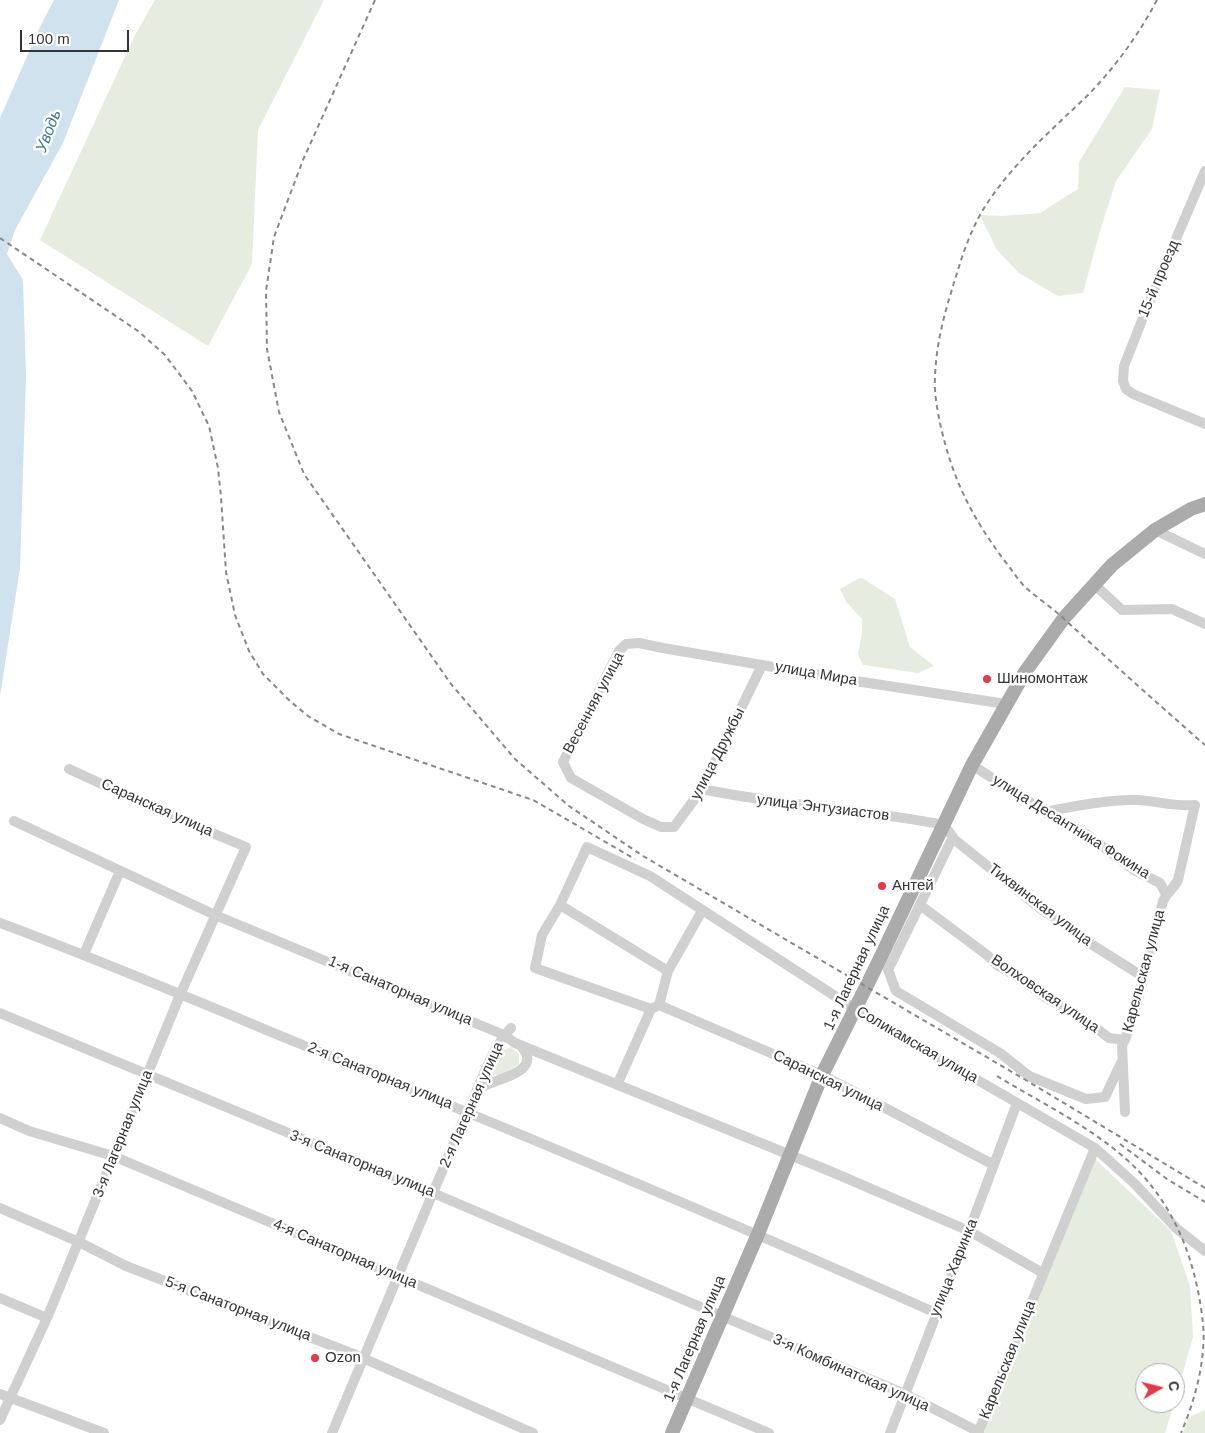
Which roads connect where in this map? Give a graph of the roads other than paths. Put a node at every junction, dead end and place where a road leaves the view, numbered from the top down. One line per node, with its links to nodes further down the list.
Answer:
1 (1205, 171): 2 (street, 15-й проезд)
2 (1205, 424)
3 (1205, 504): 4 (main road, 1-я Лагерная улица)
4 (1155, 530): 5 (street); 6 (main road, 1-я Лагерная улица)
5 (1205, 554)
6 (1094, 584): 7 (street); 10 (main road, 1-я Лагерная улица)
7 (1205, 624)
8 (626, 644): 9 (street, улица Мира); 17 (street, Весенняя улица)
9 (762, 665): 10 (street, улица Мира); 13 (street, улица Дружбы)
10 (1006, 704): 11 (main road, 1-я Лагерная улица)
11 (972, 765): 14 (street, улица Десантника Фокина); 16 (main road, 1-я Лагерная улица)
12 (69, 769): 19 (street, Саранская улица)
13 (702, 789): 16 (street, улица Энтузиастов); 17 (street, улица Дружбы)
14 (1046, 812): 21 (street, улица Десантника Фокина); 21 (street, Карельская улица)
15 (14, 821): 20 (street, 1-я Санаторная улица)
16 (944, 826): 18 (street, Тихвинская улица); 32 (main road, 1-я Лагерная улица)
17 (661, 827)
18 (953, 837): 23 (street); 29 (street, Тихвинская улица)
19 (246, 847): 25 (street, 3-я Лагерная улица)
20 (120, 871): 25 (street, 1-я Санаторная улица); 27 (street)
21 (1166, 894): 29 (street, Карельская улица)
22 (560, 904): 24 (street, Соликамская улица); 28 (street); 31 (street, Саранская улица)
23 (920, 905): 35 (street, Волховская улица); 38 (street)
24 (702, 911): 28 (street); 32 (street, Соликамская улица)
25 (215, 915): 30 (street, 3-я Лагерная улица); 34 (street, 1-я Санаторная улица)
26 (0, 922): 27 (street, 2-я Санаторная улица)
27 (84, 954): 30 (street, 2-я Санаторная улица)
28 (668, 971): 31 (street)
29 (1142, 976): 35 (street, Карельская улица)
30 (180, 995): 39 (street, 3-я Лагерная улица); 44 (street, 2-я Санаторная улица)
31 (655, 1007): 40 (street, Саранская улица); 41 (street)
32 (855, 1010): 40 (main road, 1-я Лагерная улица); 43 (street, Соликамская улица)
33 (0, 1013): 39 (street, 3-я Санаторная улица)
34 (508, 1031): 36 (street, 1-я Санаторная улица); 37 (street, 2-я Лагерная улица)
35 (1125, 1040): 38 (street, Карельская улица)
36 (516, 1043): 37 (street); 41 (street, 1-я Санаторная улица); 42 (street)
37 (496, 1050): 42 (street, 2-я Лагерная улица)
38 (1122, 1061): 45 (street, Карельская улица)
39 (147, 1075): 49 (street, 3-я Лагерная улица); 51 (street, 3-я Санаторная улица)
40 (822, 1075): 48 (main road, 1-я Лагерная улица); 50 (street, Саранская улица)
41 (617, 1085): 48 (street, 1-я Санаторная улица)
42 (478, 1090): 44 (street, 2-я Лагерная улица)
43 (1017, 1103): 47 (street, Соликамская улица); 50 (street, улица Харинка)
44 (467, 1112): 51 (street, 2-я Лагерная улица); 54 (street, 2-я Санаторная улица)
45 (1125, 1112)
46 (0, 1118): 49 (street, 4-я Санаторная улица)
47 (1095, 1148): 56 (street, Соликамская улица); 57 (street, Карельская улица)
48 (789, 1155): 53 (street, 1-я Санаторная улица); 54 (main road, 1-я Лагерная улица)
49 (113, 1156): 55 (street, 3-я Лагерная улица); 58 (street, 4-я Санаторная улица)
50 (994, 1165): 53 (street, улица Харинка)
51 (433, 1193): 58 (street, 2-я Лагерная улица); 61 (street, 3-я Санаторная улица)
52 (0, 1208): 55 (street, 5-я Санаторная улица)
53 (969, 1231): 57 (street, 1-я Санаторная улица); 60 (street, улица Харинка)
54 (758, 1234): 60 (street, 2-я Санаторная улица); 61 (main road, 1-я Лагерная улица)
55 (79, 1242): 62 (street, 3-я Лагерная улица); 63 (street, 5-я Санаторная улица)
56 (1205, 1251)
57 (1043, 1273): 68 (street, Карельская улица)
58 (397, 1277): 63 (street, 2-я Лагерная улица); 66 (street, 4-я Санаторная улица)
59 (0, 1298): 62 (street)
60 (936, 1313): 64 (street, улица Харинка)
61 (723, 1317): 64 (street, 3-я Комбинатская улица); 66 (main road, 1-я Лагерная улица)
62 (47, 1318): 65 (street, 3-я Лагерная улица)
63 (362, 1358): 70 (street, 2-я Лагерная улица); 71 (street, 5-я Санаторная улица)
64 (905, 1394): 68 (street, 3-я Комбинатская улица); 74 (street, улица Харинка)
65 (5, 1396): 67 (street, 3-я Лагерная улица); 69 (street)
66 (687, 1399): 72 (main road, 1-я Лагерная улица); 73 (street, 4-я Санаторная улица)
67 (0, 1420)
68 (978, 1432)
69 (104, 1433)
70 (332, 1433)
71 (533, 1433)
72 (672, 1433)
73 (769, 1433)
74 (890, 1433)

